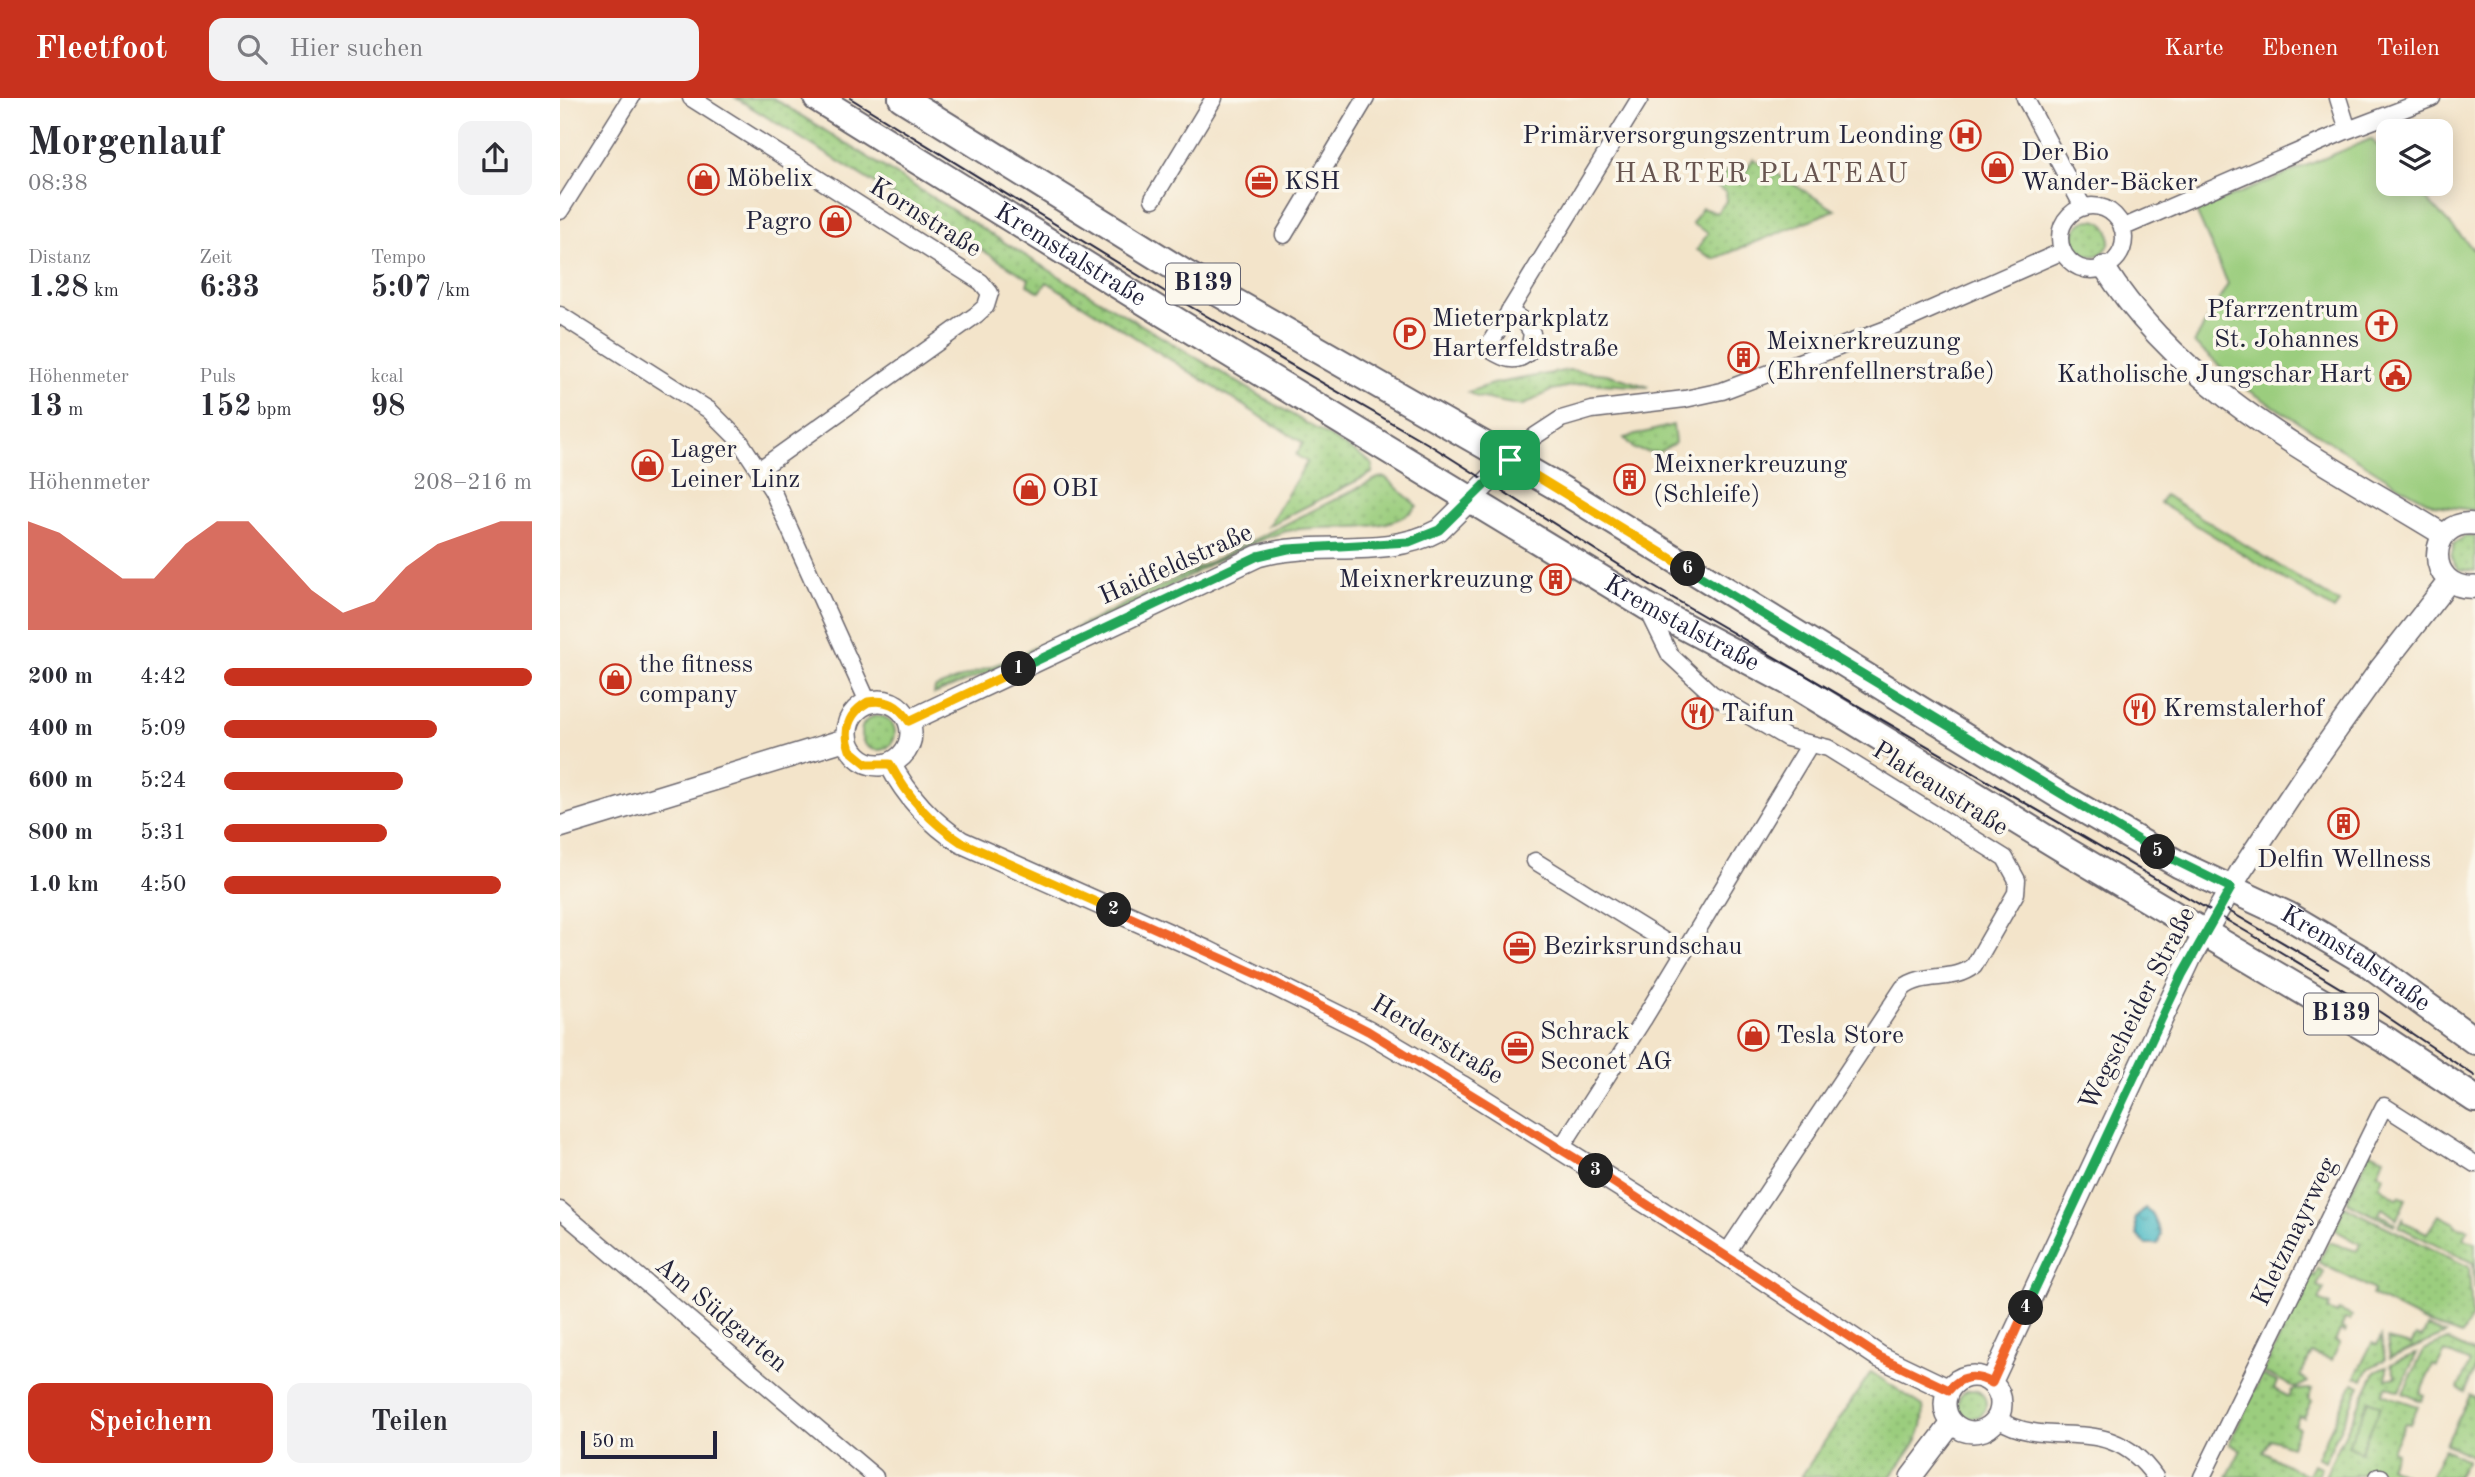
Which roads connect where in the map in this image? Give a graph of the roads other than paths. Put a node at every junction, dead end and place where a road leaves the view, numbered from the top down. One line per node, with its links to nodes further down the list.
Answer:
1 (631, 98): 14 (street)
2 (691, 98): 22 (street, Kornstraße)
3 (817, 98): 23 (main road, Kremstalstraße / B139)
4 (902, 98): 21 (main road, Kremstalstraße / B139)
5 (1214, 98): 12 (street)
6 (1366, 98): 16 (street)
7 (1640, 98): 19 (street)
8 (2025, 98): 13 (street)
9 (2338, 98): 11 (street)
10 (2432, 98): 11 (street)
11 (2347, 130): 15 (street)
12 (1153, 199)
13 (2083, 207): 15 (street); 17 (street)
14 (560, 211)
15 (2122, 228): 18 (street)
16 (1284, 235)
17 (2063, 251): 18 (street); 21 (street)
18 (2104, 267): 25 (street)
19 (1509, 312)
20 (560, 315): 22 (street)
21 (1510, 460): 23 (street, Haidfeldstraße); 36 (main road, Kremstalstraße / B139)
22 (760, 469): 29 (street)
23 (1471, 499): 28 (main road, Kremstalstraße / B139); 30 (street, Haidfeldstraße)
24 (2475, 524): 25 (street)
25 (2444, 535): 26 (street)
26 (2449, 581): 27 (street); 36 (street, Wegscheider Straße)
27 (2475, 587)
28 (1646, 606): 32 (street, Plateaustraße); 37 (main road, Kremstalstraße / B139)
29 (868, 702): 30 (street); 31 (street)
30 (909, 721): 33 (street)
31 (847, 738): 33 (street); 34 (street)
32 (1810, 744): 38 (street); 44 (street, Plateaustraße)
33 (890, 764): 41 (street, Herderstraße)
34 (560, 827)
35 (1535, 860): 38 (street)
36 (2231, 888): 37 (street, Wegscheider Straße); 39 (main road, Kremstalstraße / B139)
37 (2205, 933): 40 (main road, Kremstalstraße / B139); 45 (street, Wegscheider Straße)
38 (1682, 952): 41 (street)
39 (2475, 1041)
40 (2475, 1099)
41 (1561, 1149): 44 (street, Herderstraße)
42 (2475, 1164): 52 (street, Kletzmayrweg)
43 (560, 1210): 49 (street, Am Südgarten)
44 (1726, 1254): 46 (street, Herderstraße)
45 (1992, 1383): 46 (street); 47 (street)
46 (1949, 1390): 48 (street)
47 (1998, 1419): 48 (street); 51 (street)
48 (1952, 1423): 50 (street)
49 (875, 1477)
50 (1911, 1477)
51 (2155, 1477)
52 (2202, 1477)

